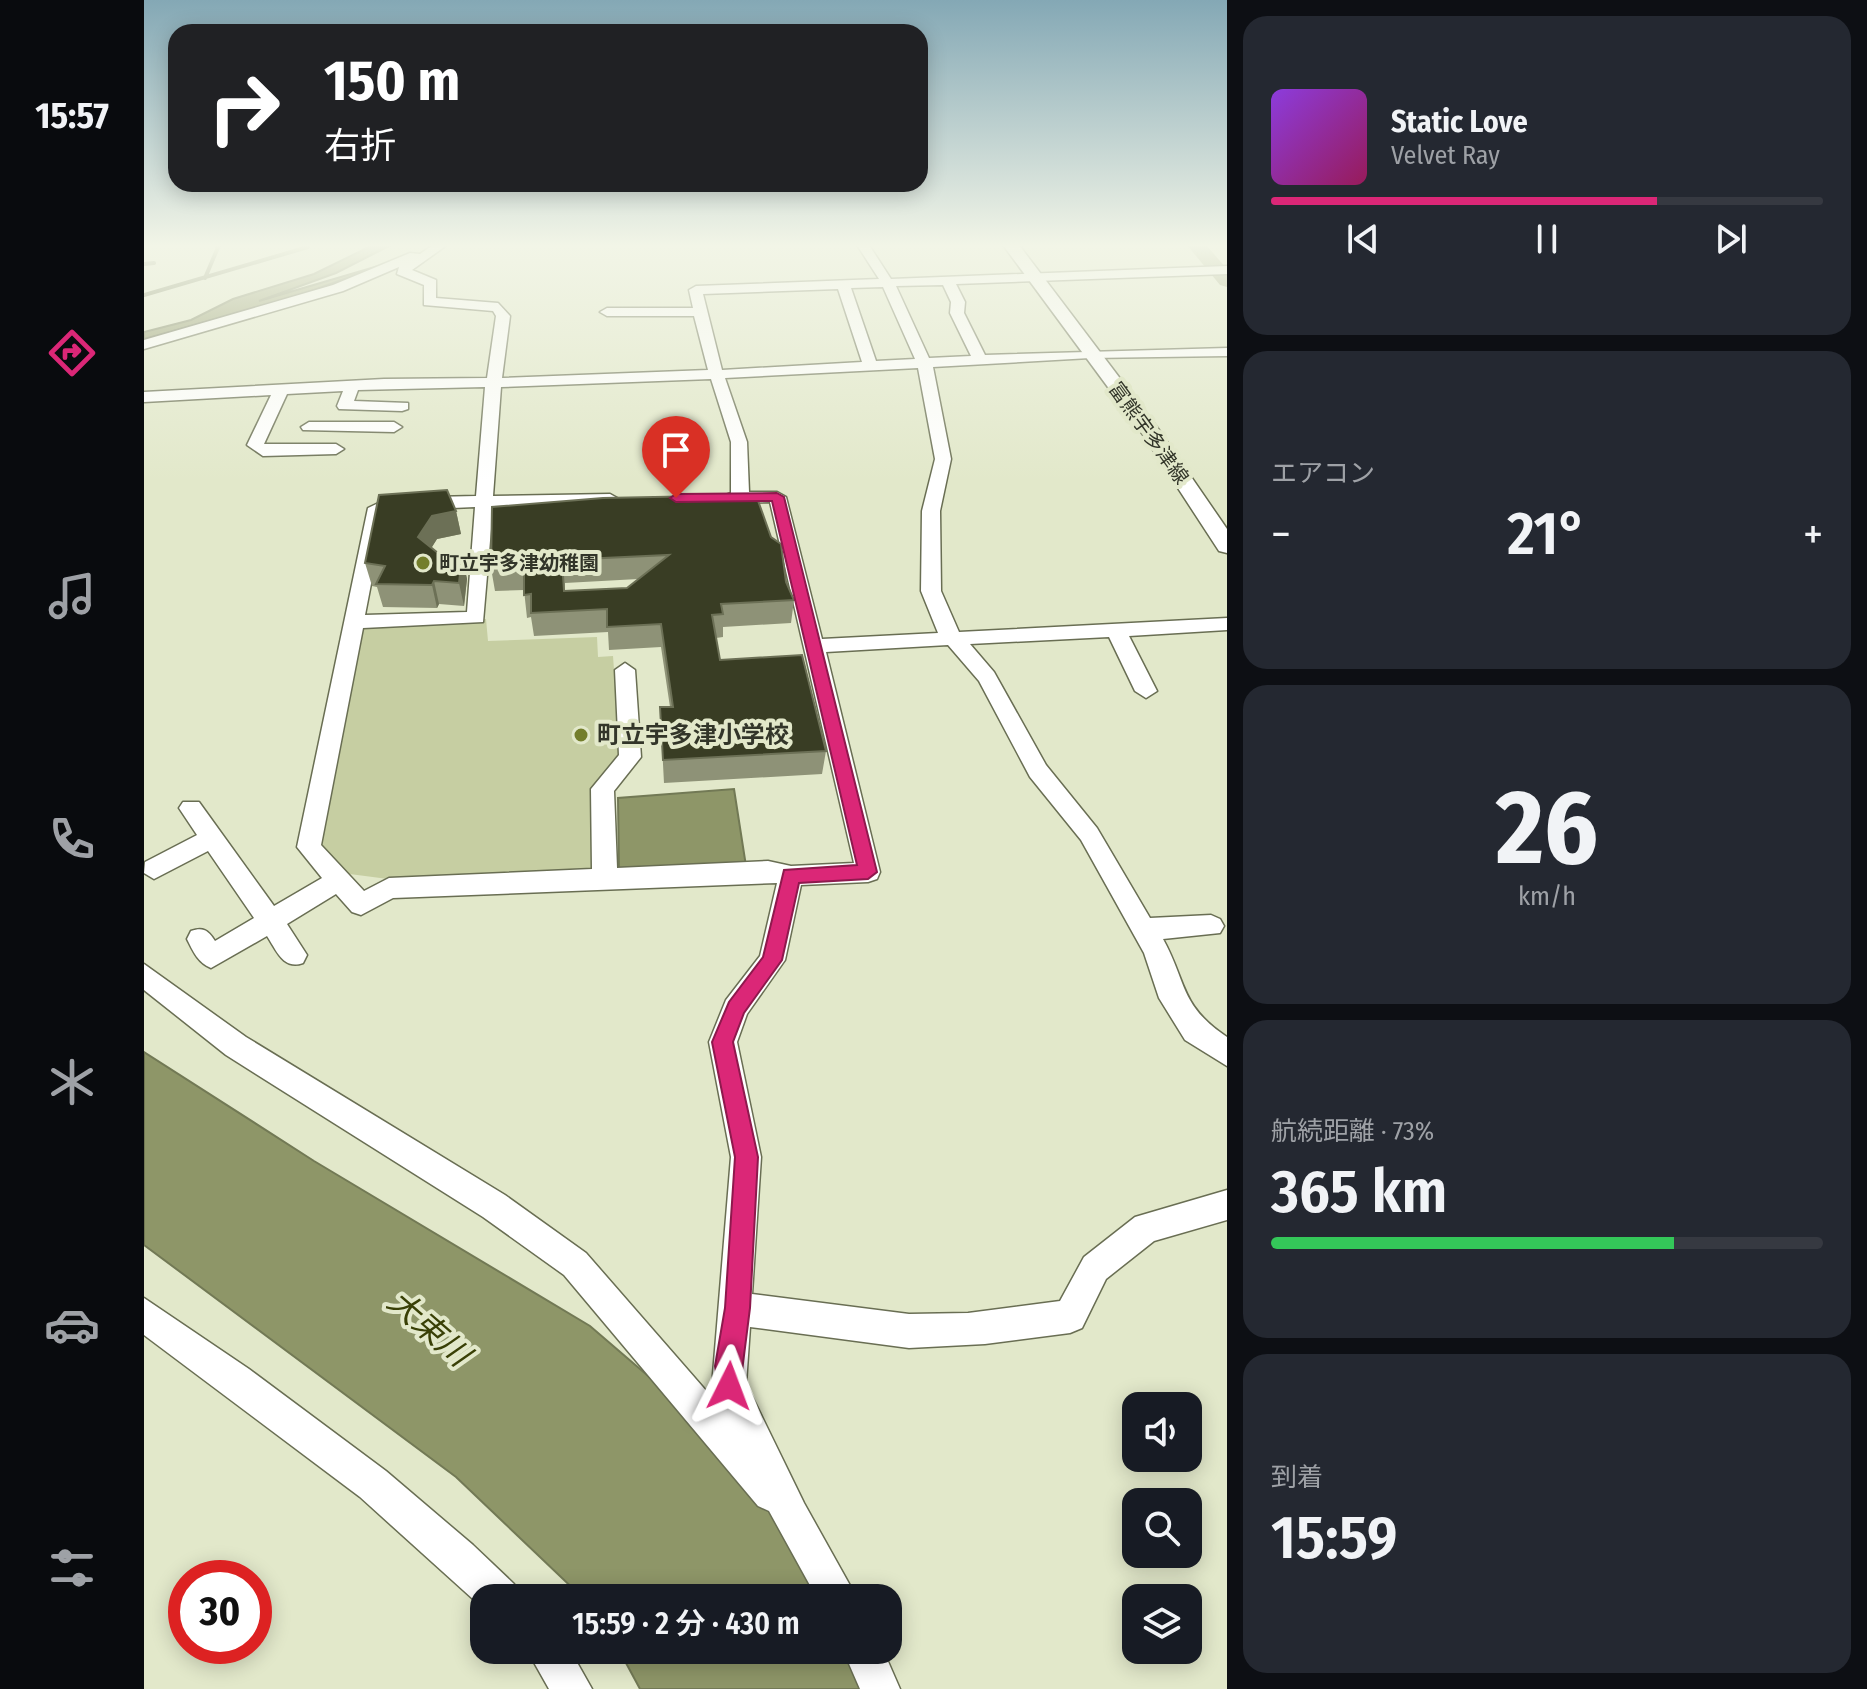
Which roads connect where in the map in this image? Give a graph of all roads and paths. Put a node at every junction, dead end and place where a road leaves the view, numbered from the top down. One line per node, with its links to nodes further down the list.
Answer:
1 (215, 324): 8 (street)
2 (500, 324): 15 (street)
3 (703, 324): 14 (street)
4 (856, 324): 13 (street)
5 (906, 324): 12 (street)
6 (962, 324): 11 (street)
7 (1068, 324): 10 (main road, 富熊宇多津線)
8 (144, 345)
9 (1227, 352): 10 (street)
10 (1090, 354): 11 (street); 29 (main road, 富熊宇多津線)
11 (980, 360): 12 (street)
12 (925, 365): 13 (street); 33 (street)
13 (871, 368): 14 (street)
14 (719, 376): 15 (street); 26 (street)
15 (494, 383): 16 (street); 28 (street)
16 (352, 386): 17 (street); 19 (street)
17 (281, 390): 18 (street); 24 (street)
18 (144, 397)
19 (345, 406): 20 (street); 22 (street)
20 (402, 406)
21 (309, 427): 22 (street)
22 (336, 427): 23 (street)
23 (394, 427)
24 (336, 449)
25 (708, 498): 26 (street)
26 (740, 498): 34 (street)
27 (628, 499): 28 (street)
28 (485, 501): 30 (street); 30 (street)
29 (1227, 546)
30 (352, 622): 42 (street)
31 (1227, 624): 32 (street)
32 (1116, 630): 33 (street); 36 (street)
33 (951, 638): 34 (street); 45 (street)
34 (814, 646): 40 (street)
35 (625, 670): 41 (street)
36 (1146, 691)
37 (191, 808): 38 (street)
38 (211, 838): 39 (street); 43 (street)
39 (154, 869)
40 (791, 876): 41 (street); 51 (street)
41 (605, 878): 42 (street)
42 (338, 880): 43 (street)
43 (270, 921): 46 (street); 47 (street)
44 (1211, 926): 45 (street)
45 (1143, 929): 49 (street)
46 (200, 939)
47 (294, 955)
48 (144, 975): 53 (street)
49 (1226, 1050)
50 (1227, 1205): 51 (street)
51 (737, 1308): 53 (street)
52 (144, 1315): 54 (street)
53 (791, 1516): 55 (street)
54 (487, 1584)
55 (830, 1584)
56 (556, 1664): 58 (street)
57 (869, 1664): 59 (street)
58 (572, 1689)
59 (880, 1689)

